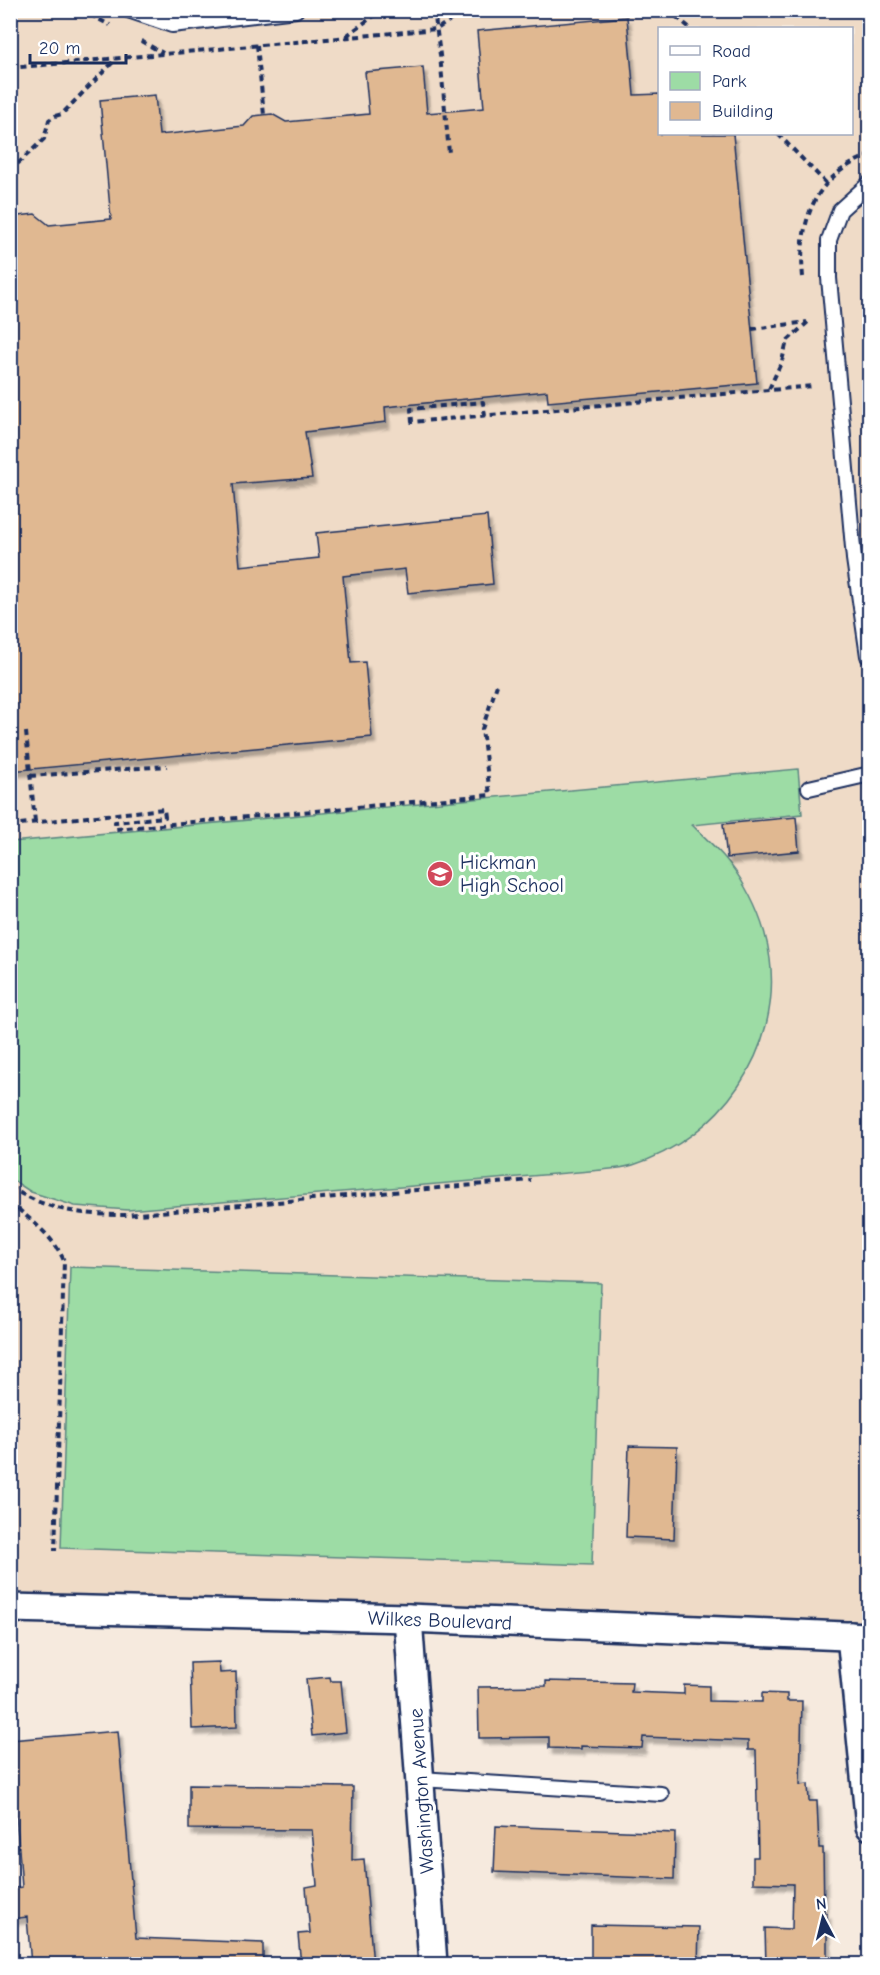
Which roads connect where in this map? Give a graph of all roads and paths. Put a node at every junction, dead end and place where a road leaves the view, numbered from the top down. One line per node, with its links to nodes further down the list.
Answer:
1 (128, 10): 2 (lane)
2 (296, 10)
3 (382, 10): 9 (path)
4 (434, 10): 8 (path)
5 (465, 10): 8 (path)
6 (670, 11): 7 (path)
7 (689, 27)
8 (437, 29): 9 (path); 15 (path)
9 (344, 37): 10 (path)
10 (257, 45): 11 (path); 13 (path)
11 (117, 58): 12 (path); 16 (path)
12 (10, 68)
13 (264, 116)
14 (778, 135): 18 (path)
15 (449, 153)
16 (10, 171)
17 (870, 183): 18 (lane)
18 (847, 204): 23 (lane)
19 (752, 329): 21 (path)
20 (814, 386): 21 (path)
21 (769, 390): 22 (path)
22 (485, 416): 22 (path)
23 (867, 656)
24 (497, 685): 30 (path)
25 (26, 732): 28 (path)
26 (167, 766): 28 (path)
27 (870, 774): 29 (lane)
28 (30, 776): 30 (path)
29 (809, 788)
30 (35, 822): 31 (path)
31 (10, 825)
32 (531, 1180): 33 (path)
33 (10, 1187)
34 (10, 1202): 35 (path)
35 (56, 1551)
36 (10, 1608): 37 (street, Wilkes Boulevard)
37 (408, 1618): 38 (street, Wilkes Boulevard); 39 (street, Washington Avenue)
38 (860, 1636): 41 (street)
39 (420, 1779): 40 (lane); 42 (street, Washington Avenue)
40 (661, 1794)
41 (870, 1826)
42 (433, 1965)

